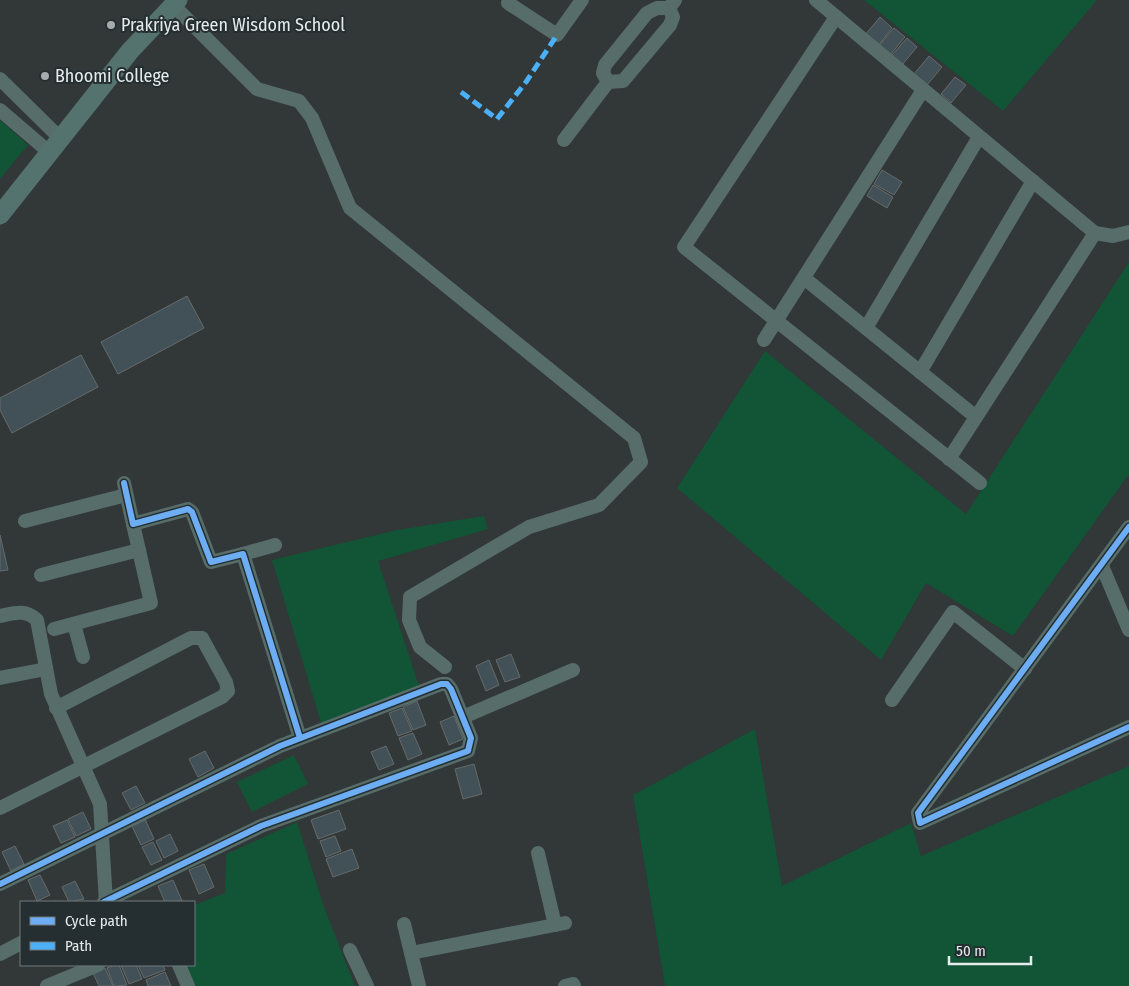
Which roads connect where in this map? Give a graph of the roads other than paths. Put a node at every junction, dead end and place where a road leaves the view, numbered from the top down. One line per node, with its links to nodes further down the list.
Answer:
1 (582, 0): 4 (street)
2 (816, 0): 6 (street)
3 (176, 3): 13 (main road); 39 (street)
4 (508, 3)
5 (672, 4): 8 (street); 8 (street)
6 (836, 17): 9 (street); 19 (street)
7 (0, 79): 13 (street)
8 (608, 82): 12 (street)
9 (923, 90): 11 (street); 18 (street)
10 (0, 110): 13 (street)
11 (979, 137): 14 (street); 20 (street)
12 (564, 140)
13 (55, 146): 15 (main road)
14 (1032, 181): 17 (street); 22 (street)
15 (0, 215)
16 (1129, 232): 17 (street)
17 (1095, 233): 23 (street)
18 (804, 278): 19 (street); 20 (street)
19 (776, 321): 21 (street); 24 (street)
20 (866, 328): 22 (street)
21 (764, 340)
22 (920, 372): 23 (street)
23 (976, 417): 24 (street)
24 (949, 459): 25 (street)
25 (980, 483)
26 (25, 521): 27 (street)
27 (133, 524): 30 (street); 31 (street)
28 (1129, 527): 32 (street)
29 (276, 545): 31 (street)
30 (139, 550): 33 (street); 35 (street)
31 (243, 554): 48 (street)
32 (1102, 566): 37 (street); 42 (street)
33 (41, 574)
34 (0, 616): 40 (street)
35 (74, 624): 36 (street); 38 (street)
36 (54, 629)
37 (1129, 630)
38 (83, 657)
39 (444, 667)
40 (46, 669): 43 (street); 45 (street)
41 (573, 670): 46 (street)
42 (1024, 670): 44 (street); 47 (street)
43 (0, 678)
44 (892, 700)
45 (56, 708): 49 (street); 49 (street)
46 (462, 717): 48 (street); 55 (street)
47 (1129, 727)
48 (300, 738): 51 (street)
49 (83, 767): 50 (street); 51 (street)
50 (0, 808)
51 (101, 834): 53 (street); 54 (street)
52 (538, 852): 59 (street)
53 (0, 884)
54 (105, 901)
55 (107, 901)
56 (404, 924): 59 (street)
57 (20, 944): 60 (street)
58 (350, 950): 65 (street)
59 (411, 953): 66 (street)
60 (0, 954)
61 (96, 966): 63 (street)
62 (178, 966): 64 (street)
63 (47, 986)
64 (188, 986)
65 (367, 986)
66 (419, 986)
67 (565, 986): 68 (street)
68 (574, 986)

